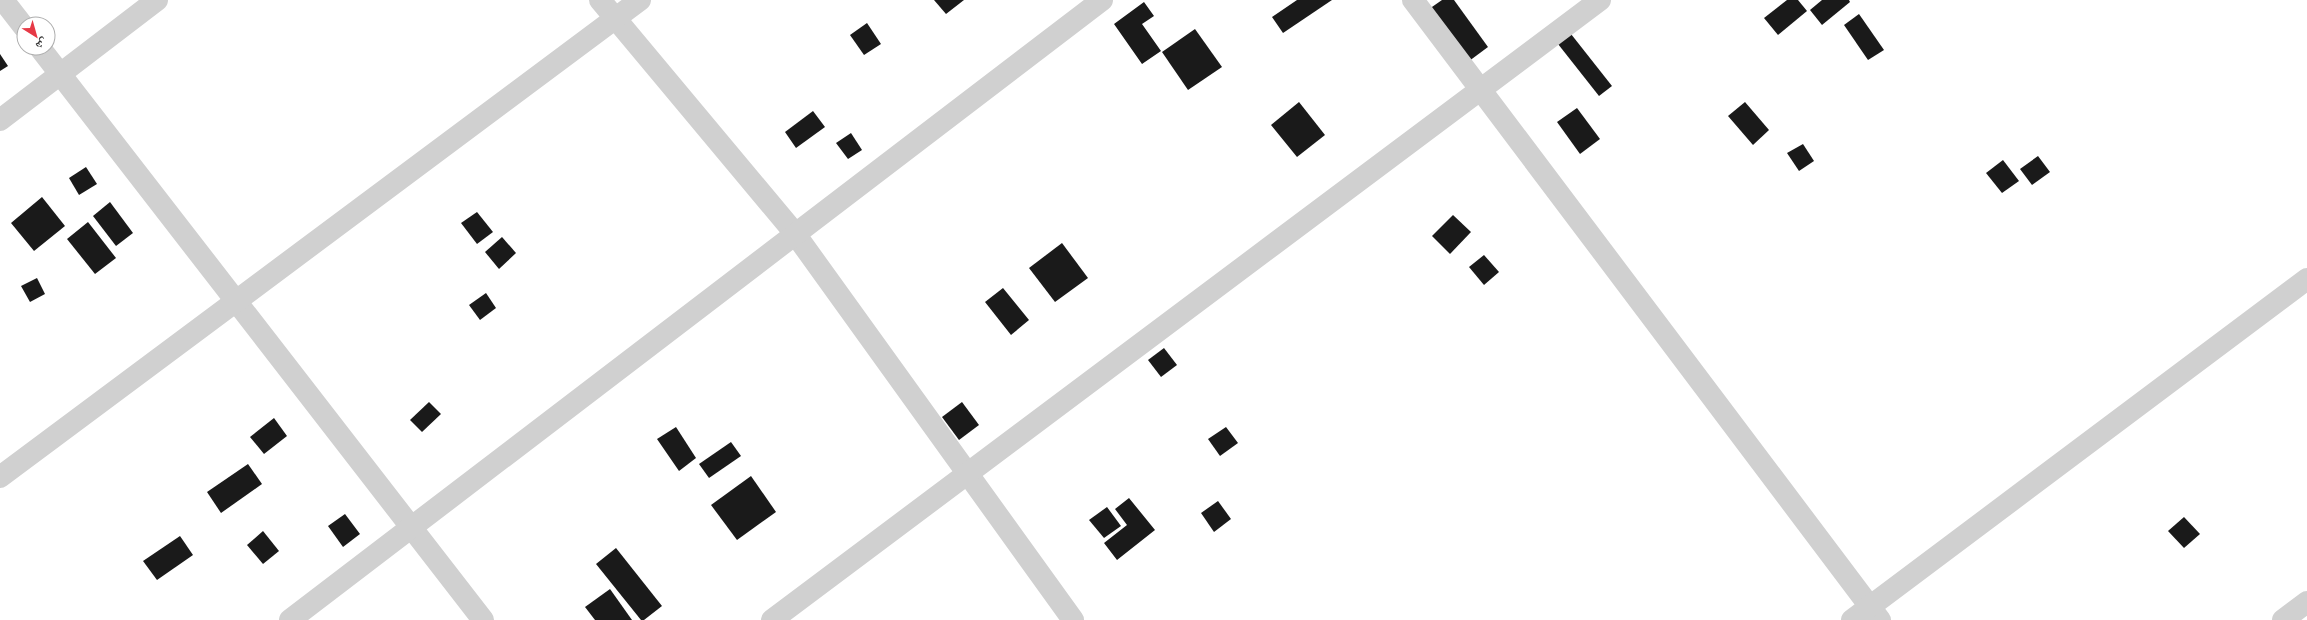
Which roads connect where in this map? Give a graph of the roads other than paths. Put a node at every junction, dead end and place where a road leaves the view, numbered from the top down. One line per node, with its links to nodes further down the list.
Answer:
1 (3, 0): 8 (street)
2 (157, 0): 11 (street)
3 (600, 0): 9 (street)
4 (640, 0): 9 (street)
5 (1102, 0): 14 (street)
6 (1413, 0): 12 (street)
7 (1600, 0): 12 (street)
8 (16, 17)
9 (615, 18): 14 (street); 16 (street)
10 (46, 56): 11 (street)
11 (60, 74): 13 (street); 16 (street)
12 (1480, 90): 17 (street); 21 (street)
13 (0, 120)
14 (795, 234): 17 (street); 19 (street)
15 (2307, 279): 21 (street)
16 (236, 301): 18 (street); 19 (street)
17 (968, 474): 24 (street); 25 (street)
18 (0, 477)
19 (411, 527): 22 (street); 23 (street)
20 (2307, 602): 27 (street)
21 (1875, 613): 26 (street)
22 (290, 620)
23 (483, 620)
24 (772, 620)
25 (1073, 620)
26 (1852, 620)
27 (2283, 620)

